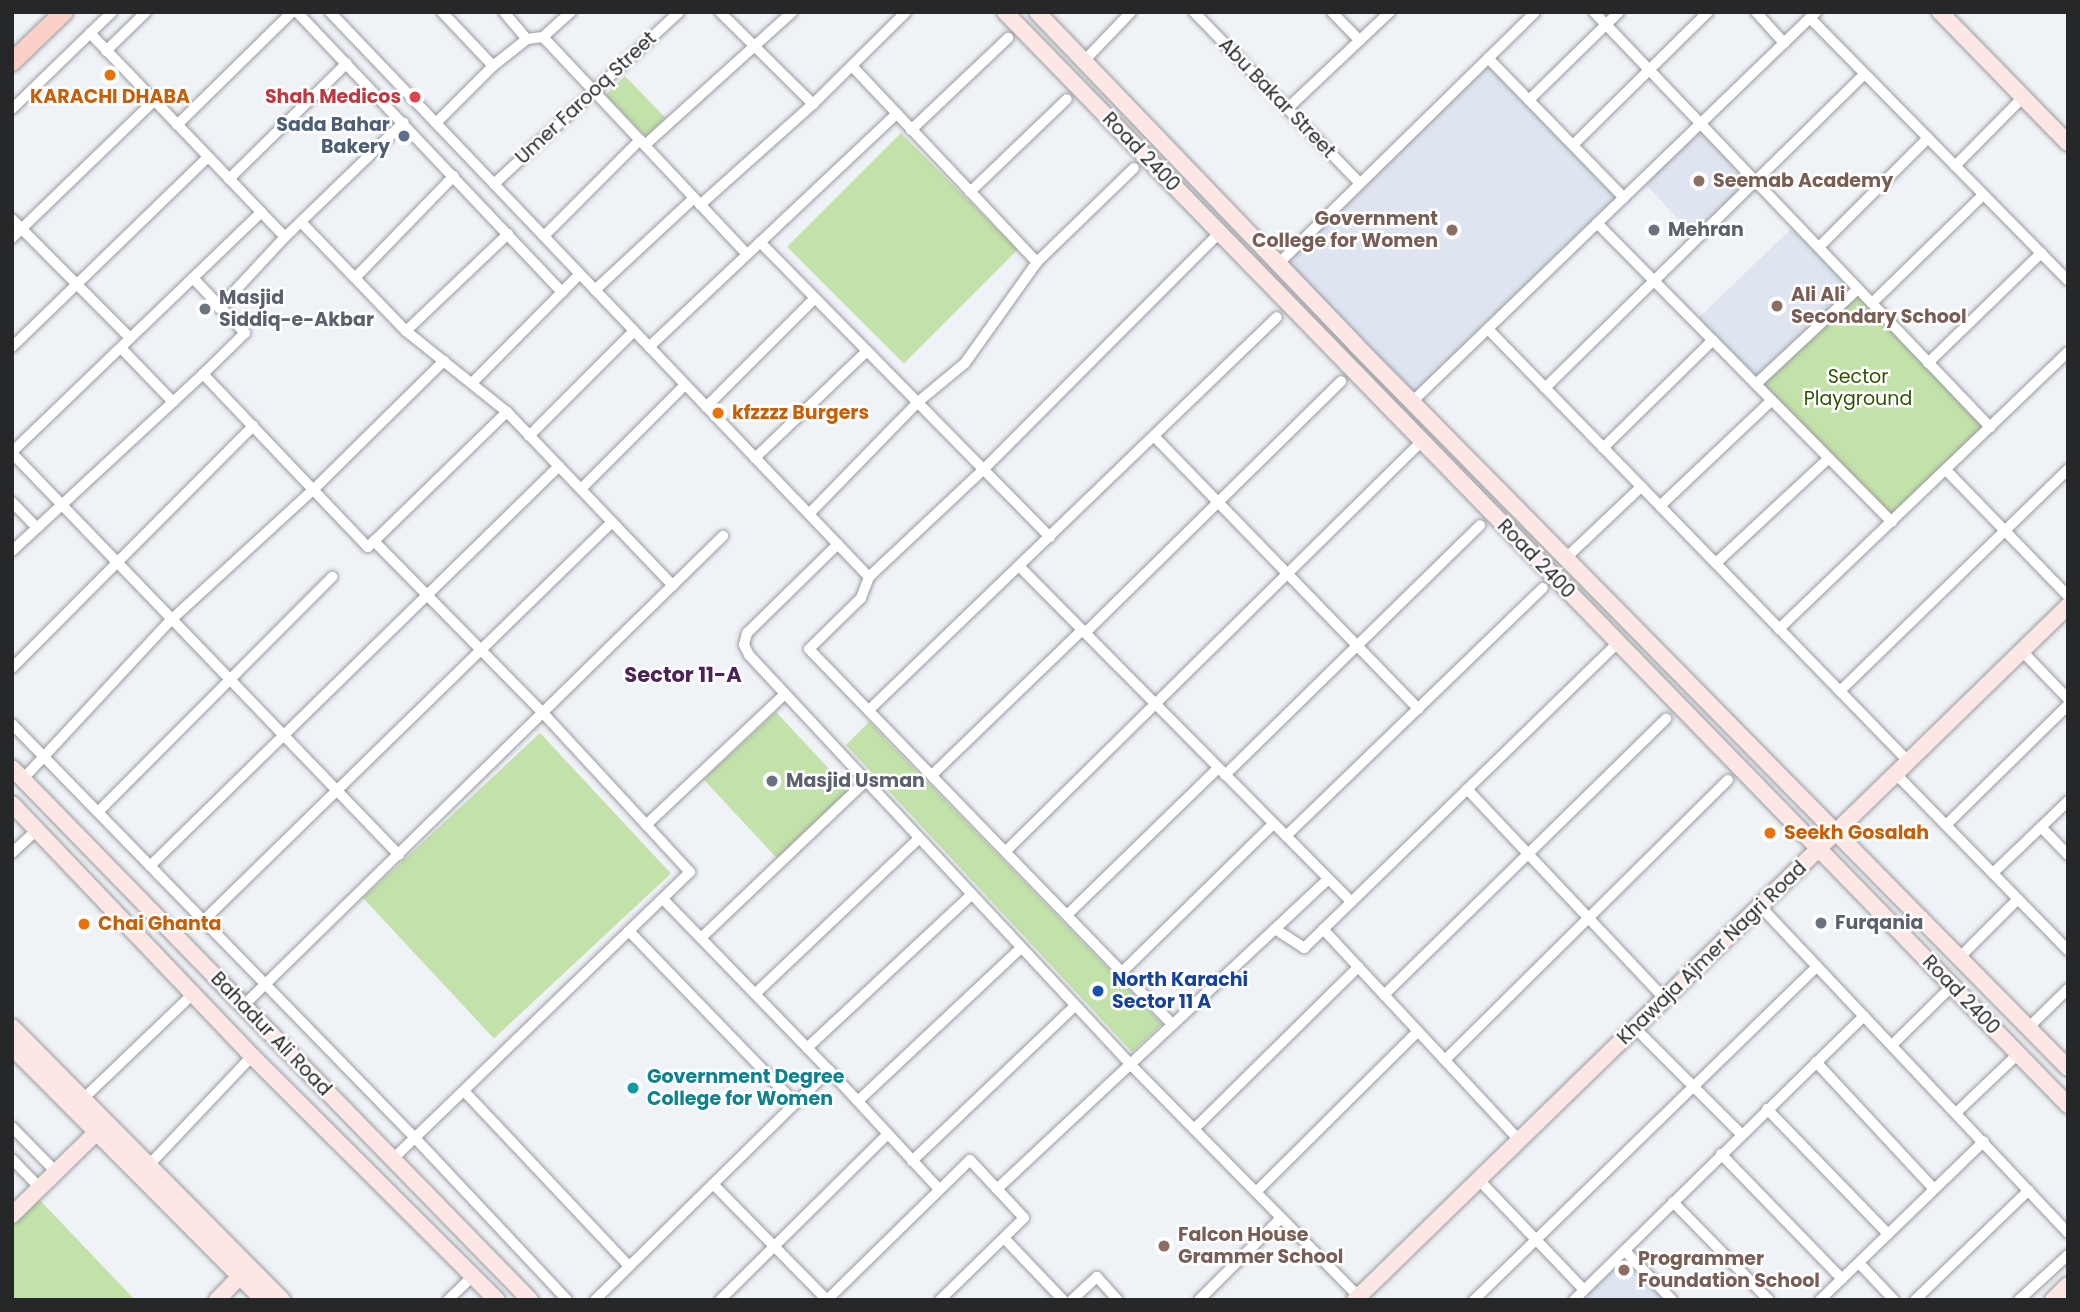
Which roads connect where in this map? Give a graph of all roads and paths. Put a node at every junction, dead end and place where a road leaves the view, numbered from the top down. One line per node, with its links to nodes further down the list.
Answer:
1 (64, 12): 37 (main road)
2 (112, 12): 27 (street)
3 (146, 12): 34 (street)
4 (295, 12): 38 (street); 55 (street)
5 (330, 12): 54 (street)
6 (504, 12): 30 (street)
7 (570, 12): 28 (street)
8 (679, 12): 43 (street, Umer Farooq Street)
9 (720, 12): 33 (street)
10 (792, 12): 33 (street)
11 (906, 12): 40 (street)
12 (1005, 12): 78 (main road, Road 2400)
13 (1037, 12): 36 (main road, Road 2400)
14 (1132, 12): 36 (street)
15 (1194, 12): 49 (street, Abu Bakar Street)
16 (1332, 12): 31 (street)
17 (1390, 12): 31 (street)
18 (1535, 12): 35 (street)
19 (1594, 12): 26 (street)
20 (1619, 12): 26 (street)
21 (1707, 12): 41 (street)
22 (1756, 12): 32 (street)
23 (1940, 12): 44 (main road)
24 (449, 15): 39 (street)
25 (1813, 15): 32 (street); 42 (street)
26 (1606, 24): 41 (street); 46 (street)
27 (90, 33): 34 (street); 50 (street)
28 (543, 37): 30 (street); 43 (street)
29 (1008, 38): 56 (street)
30 (527, 39): 39 (street)
31 (1360, 41): 49 (street)
32 (1784, 43): 53 (street)
33 (754, 46): 48 (street); 58 (street)
34 (106, 51): 47 (street)
35 (1488, 58): 46 (street); 67 (street)
36 (1084, 61): 88 (main road, Road 2400)
37 (12, 62)
38 (347, 63): 52 (street); 65 (street)
39 (493, 66): 54 (street)
40 (852, 66): 48 (street); 51 (street)
41 (1650, 69): 53 (street); 60 (street)
42 (1865, 74): 57 (street); 66 (street)
43 (594, 91): 58 (street); 68 (street, Umer Farooq Street)
44 (2023, 97): 59 (main road); 62 (street)
45 (1067, 99): 69 (street)
46 (1529, 100): 60 (street)
47 (154, 101): 55 (street); 77 (street)
48 (813, 104): 72 (street)
49 (1288, 108): 67 (street, Abu Bakar Street)
50 (12, 109)
51 (896, 114): 56 (street); 83 (street)
52 (404, 122): 64 (street); 75 (street)
53 (1702, 122): 66 (street); 71 (street)
54 (436, 123): 68 (street)
55 (177, 125): 61 (street)
56 (911, 130): 69 (street)
57 (1928, 138): 62 (street); 84 (street)
58 (642, 143): 72 (street); 80 (street)
59 (2068, 143)
60 (1573, 145): 71 (street)
61 (208, 157): 65 (street); 94 (street)
62 (1955, 166): 70 (street)
63 (1134, 168): 87 (street)
64 (454, 176): 79 (street); 91 (street)
65 (229, 179): 73 (street)
66 (1757, 182): 84 (street); 92 (street)
67 (1360, 183): 88 (street)
68 (494, 184): 80 (street)
69 (970, 192): 87 (street)
70 (1983, 195): 85 (street); 99 (street)
71 (1624, 198): 76 (street)
72 (697, 201): 86 (street); 96 (street)
73 (261, 212): 81 (street); 90 (street)
74 (12, 219): 77 (street)
75 (302, 222): 81 (street); 91 (street)
76 (1597, 223): 92 (street); 102 (street)
77 (22, 229): 82 (street); 94 (street)
78 (1219, 233): 113 (main road, Road 2400); 140 (street)
79 (508, 234): 97 (street); 103 (street)
80 (544, 236): 89 (street)
81 (285, 237): 100 (street)
82 (12, 238)
83 (760, 242): 86 (street); 98 (street)
84 (1819, 247): 95 (street)
85 (2041, 253): 93 (street); 115 (street)
86 (747, 254): 109 (street)
87 (1037, 262): 125 (street)
88 (1280, 262): 107 (main road, Road 2400)
89 (580, 274): 96 (street); 97 (street)
90 (192, 278): 100 (street); 105 (street)
91 (355, 278): 103 (street)
92 (1653, 280): 106 (street); 121 (street)
93 (2068, 281)
94 (76, 284): 105 (street); 108 (street)
95 (1858, 289): 99 (street); 119 (street)
96 (595, 290): 104 (street)
97 (562, 292): 118 (street)
98 (815, 298): 111 (street); 126 (street)
99 (1872, 303): 115 (street)
100 (219, 308): 116 (street)
101 (1277, 317): 131 (street)
102 (1488, 329): 121 (street); 122 (street)
103 (406, 331): 114 (street)
104 (634, 331): 109 (street); 130 (street)
105 (131, 338): 110 (street)
106 (1713, 340): 119 (street); 133 (street)
107 (1355, 344): 113 (main road); 122 (main road, Road 2400)
108 (12, 347)
109 (649, 347): 120 (street)
110 (121, 348): 124 (street); 134 (street)
111 (867, 351): 125 (street); 136 (street)
112 (2068, 352): 129 (street)
113 (1341, 359): 132 (main road, Road 2400)
114 (443, 361): 118 (street); 143 (street)
115 (1928, 363): 129 (street)
116 (203, 374): 124 (street); 128 (street)
117 (1341, 382): 145 (street)
118 (472, 383): 127 (street)
119 (1756, 384): 123 (street)
120 (685, 385): 126 (street); 142 (street)
121 (1545, 388): 133 (street)
122 (1414, 400): 159 (main road, Road 2400)
123 (1772, 400): 135 (street); 147 (street)
124 (173, 402): 146 (street)
125 (918, 402): 140 (street); 148 (street)
126 (706, 407): 136 (street)
127 (507, 412): 130 (street); 156 (street)
128 (253, 426): 143 (street); 161 (street)
129 (1990, 428): 139 (street)
130 (529, 436): 137 (street)
131 (1154, 436): 145 (street); 155 (street)
132 (1421, 442): 163 (street); 174 (main road, Road 2400)
133 (1603, 448): 141 (street)
134 (12, 452): 146 (street)
135 (1829, 457): 150 (street); 160 (street)
136 (755, 458): 148 (street)
137 (559, 466): 142 (street); 168 (street)
138 (2068, 469): 153 (street)
139 (1946, 470): 150 (street); 153 (street)
140 (982, 471): 155 (street); 165 (street)
141 (1641, 487): 147 (street); 159 (street)
142 (581, 489): 149 (street)
143 (313, 490): 156 (street); 171 (street)
144 (12, 502): 152 (street)
145 (1217, 503): 163 (street); 173 (street)
146 (62, 505): 152 (street); 161 (street)
147 (1660, 506): 160 (street)
148 (809, 514): 157 (street)
149 (612, 522): 166 (street); 176 (street)
150 (1892, 522): 172 (street)
151 (1480, 524): 175 (street)
152 (37, 528): 158 (street)
153 (2003, 531): 169 (street); 180 (street)
154 (723, 536): 166 (street)
155 (1050, 537): 162 (street)
156 (374, 541): 168 (street)
157 (838, 544): 165 (street); 181 (street)
158 (12, 551)
159 (1566, 557): 209 (main road, Road 2400)
160 (1716, 563): 172 (street)
161 (118, 564): 171 (street); 178 (street)
162 (1020, 566): 173 (street); 186 (street)
163 (1286, 576): 175 (street); 183 (street)
164 (332, 577): 179 (street)
165 (869, 577): 186 (street)
166 (673, 586): 187 (street)
167 (1543, 588): 185 (street)
168 (426, 594): 176 (street); 190 (street)
169 (2068, 596)
170 (2068, 606): 177 (main road, Khawaja Ajmer Nagri Road)
171 (171, 620): 179 (street); 191 (street)
172 (1779, 629): 180 (street)
173 (1084, 631): 183 (street); 196 (street)
174 (1618, 643): 199 (street); 212 (main road, Road 2400)
175 (1356, 646): 185 (street); 193 (street)
176 (481, 649): 187 (street); 200 (street)
177 (2022, 651): 182 (street); 192 (main road, Khawaja Ajmer Nagri Road)
178 (12, 668)
179 (231, 681): 190 (street); 203 (street)
180 (1840, 691): 192 (street)
181 (784, 695): 198 (street); 205 (street)
182 (2068, 699)
183 (1156, 705): 193 (street); 213 (street)
184 (2068, 705): 206 (street)
185 (1419, 709): 210 (street)
186 (869, 710): 196 (street)
187 (544, 714): 205 (street); 215 (street)
188 (1666, 719): 217 (street)
189 (12, 724): 191 (street)
190 (283, 735): 200 (street); 218 (street)
191 (44, 757): 194 (street); 203 (street)
192 (1908, 761): 195 (main road, Khawaja Ajmer Nagri Road)
193 (1221, 772): 204 (street); 226 (street)
194 (18, 773): 246 (main road, Bahadur Ali Road)
195 (1895, 773): 206 (street); 209 (main road, Khawaja Ajmer Nagri Road)
196 (932, 775): 213 (street)
197 (1728, 780): 227 (street)
198 (865, 782): 211 (street); 232 (street)
199 (1467, 789): 217 (street); 224 (street)
200 (336, 790): 215 (street); 228 (street)
201 (2068, 802): 207 (street)
202 (12, 804): 208 (main road, Bahadur Ali Road)
203 (98, 811): 218 (street)
204 (1273, 824): 210 (street); 238 (street)
205 (646, 825): 222 (street)
206 (1947, 825): 219 (street)
207 (2041, 827): 216 (street); 219 (street)
208 (37, 830): 214 (street); 243 (main road, Bahadur Ali Road)
209 (1835, 834): 212 (main road, Khawaja Ajmer Nagri Road); 235 (main road, Road 2400)
210 (1286, 836): 220 (street)
211 (918, 839): 221 (street); 242 (street)
212 (1819, 849): 225 (main road, Khawaja Ajmer Nagri Road); 240 (main road, Road 2400)
213 (1006, 851): 226 (street)
214 (12, 853)
215 (399, 855): 239 (street)
216 (2068, 855)
217 (1530, 856): 227 (street); 244 (street)
218 (150, 866): 228 (street)
219 (1993, 873): 223 (street)
220 (1328, 879): 224 (street); 229 (street)
221 (971, 895): 233 (street); 256 (street)
222 (663, 899): 231 (street); 232 (street)
223 (2018, 899): 234 (street); 235 (street)
224 (1350, 901): 230 (street)
225 (1760, 906): 237 (street); 245 (main road, Khawaja Ajmer Nagri Road)
226 (1068, 914): 238 (street)
227 (1590, 919): 245 (street); 259 (street)
228 (202, 922): 239 (street)
229 (1275, 929): 230 (street); 249 (street)
230 (1323, 929): 236 (street)
231 (629, 931): 267 (street); 270 (street)
232 (701, 938): 242 (street)
233 (1021, 948): 247 (street); 269 (street)
234 (2068, 950)
235 (1960, 957): 252 (main road, Road 2400)
236 (1358, 967): 244 (street); 275 (street)
237 (1817, 967): 248 (street); 265 (street)
238 (1122, 972): 249 (street)
239 (267, 984): 246 (street); 279 (street)
240 (1952, 986): 254 (street); 257 (main road, Road 2400)
241 (2068, 989): 252 (street)
242 (756, 993): 256 (street)
243 (193, 994): 258 (main road, Bahadur Ali Road); 268 (street)
244 (1384, 995): 253 (street)
245 (1665, 999): 251 (main road, Khawaja Ajmer Nagri Road)
246 (243, 1006): 263 (main road, Bahadur Ali Road)
247 (1075, 1006): 261 (street); 285 (street)
248 (1864, 1016): 254 (street); 260 (street)
249 (1173, 1025): 261 (street)
250 (12, 1027): 268 (main road)
251 (1635, 1028): 265 (street); 280 (main road, Khawaja Ajmer Nagri Road)
252 (2028, 1028): 262 (main road, Road 2400)
253 (1418, 1031): 259 (street); 295 (street)
254 (1892, 1045): 273 (street)
255 (12, 1047): 274 (main road)
256 (807, 1048): 264 (street)
257 (2018, 1054): 271 (main road, Road 2400); 273 (street)
258 (252, 1056): 266 (main road, Bahadur Ali Road); 286 (street)
259 (1445, 1060): 280 (street)
260 (1816, 1062): 272 (street); 293 (street)
261 (1130, 1065): 275 (street); 292 (street)
262 (2068, 1068)
263 (304, 1069): 266 (main road); 284 (main road, Bahadur Ali Road)
264 (829, 1070): 269 (street); 270 (street)
265 (1694, 1086): 278 (street); 302 (street)
266 (284, 1087): 309 (main road, Bahadur Ali Road)
267 (464, 1091): 279 (street); 307 (street)
268 (84, 1098): 274 (main road)
269 (858, 1101): 277 (street)
270 (795, 1103): 289 (street)
271 (2068, 1105)
272 (1768, 1109): 278 (street); 300 (street)
273 (1957, 1112): 281 (street)
274 (103, 1126): 286 (main road); 287 (main road); 308 (main road)
275 (1194, 1129): 295 (street)
276 (14, 1131): 287 (street)
277 (888, 1134): 285 (street); 303 (street)
278 (1741, 1135): 282 (street)
279 (416, 1139): 284 (street); 320 (street)
280 (1520, 1140): 288 (main road, Khawaja Ajmer Nagri Road)
281 (1984, 1141): 293 (street); 294 (street)
282 (1721, 1154): 296 (street); 310 (street)
283 (12, 1159): 290 (street)
284 (393, 1159): 319 (main road, Bahadur Ali Road)
285 (912, 1161): 291 (street)
286 (149, 1165): 308 (main road)
287 (56, 1172): 290 (main road)
288 (1479, 1180): 302 (street); 313 (main road, Khawaja Ajmer Nagri Road)
289 (713, 1184): 303 (street); 307 (street)
290 (40, 1188): 297 (main road)
291 (939, 1189): 292 (street); 323 (street)
292 (998, 1189): 301 (street)
293 (1934, 1189): 300 (street)
294 (2029, 1191): 299 (street); 335 (street)
295 (1256, 1192): 298 (street)
296 (1673, 1202): 304 (street); 332 (street)
297 (12, 1215)
298 (1281, 1218): 313 (street); 328 (street)
299 (2068, 1233)
300 (1888, 1234): 306 (street)
301 (1004, 1238): 324 (street); 325 (street)
302 (1535, 1238): 312 (street); 329 (street)
303 (774, 1246): 322 (street); 323 (street)
304 (1625, 1251): 312 (street); 331 (street)
305 (2068, 1255): 336 (street)
306 (1859, 1263): 310 (street); 334 (street)
307 (629, 1266): 321 (street)
308 (245, 1272): 314 (main road); 315 (main road); 316 (main road)
309 (474, 1275): 317 (street); 318 (main road, Bahadur Ali Road)
310 (1842, 1279): 333 (street)
311 (2068, 1285): 337 (main road)
312 (1584, 1290): 330 (street)
313 (1357, 1298)
314 (217, 1300)
315 (263, 1300)
316 (282, 1300)
317 (448, 1300)
318 (497, 1300)
319 (530, 1300)
320 (567, 1300)
321 (595, 1300)
322 (720, 1300)
323 (827, 1300)
324 (940, 1300)
325 (1063, 1300)
326 (1072, 1300): 327 (street)
327 (1118, 1300)
328 (1199, 1300)
329 (1474, 1300)
330 (1574, 1300)
331 (1672, 1300)
332 (1769, 1300)
333 (1820, 1300)
334 (1894, 1300)
335 (1914, 1300)
336 (2019, 1300)
337 (2053, 1300)

